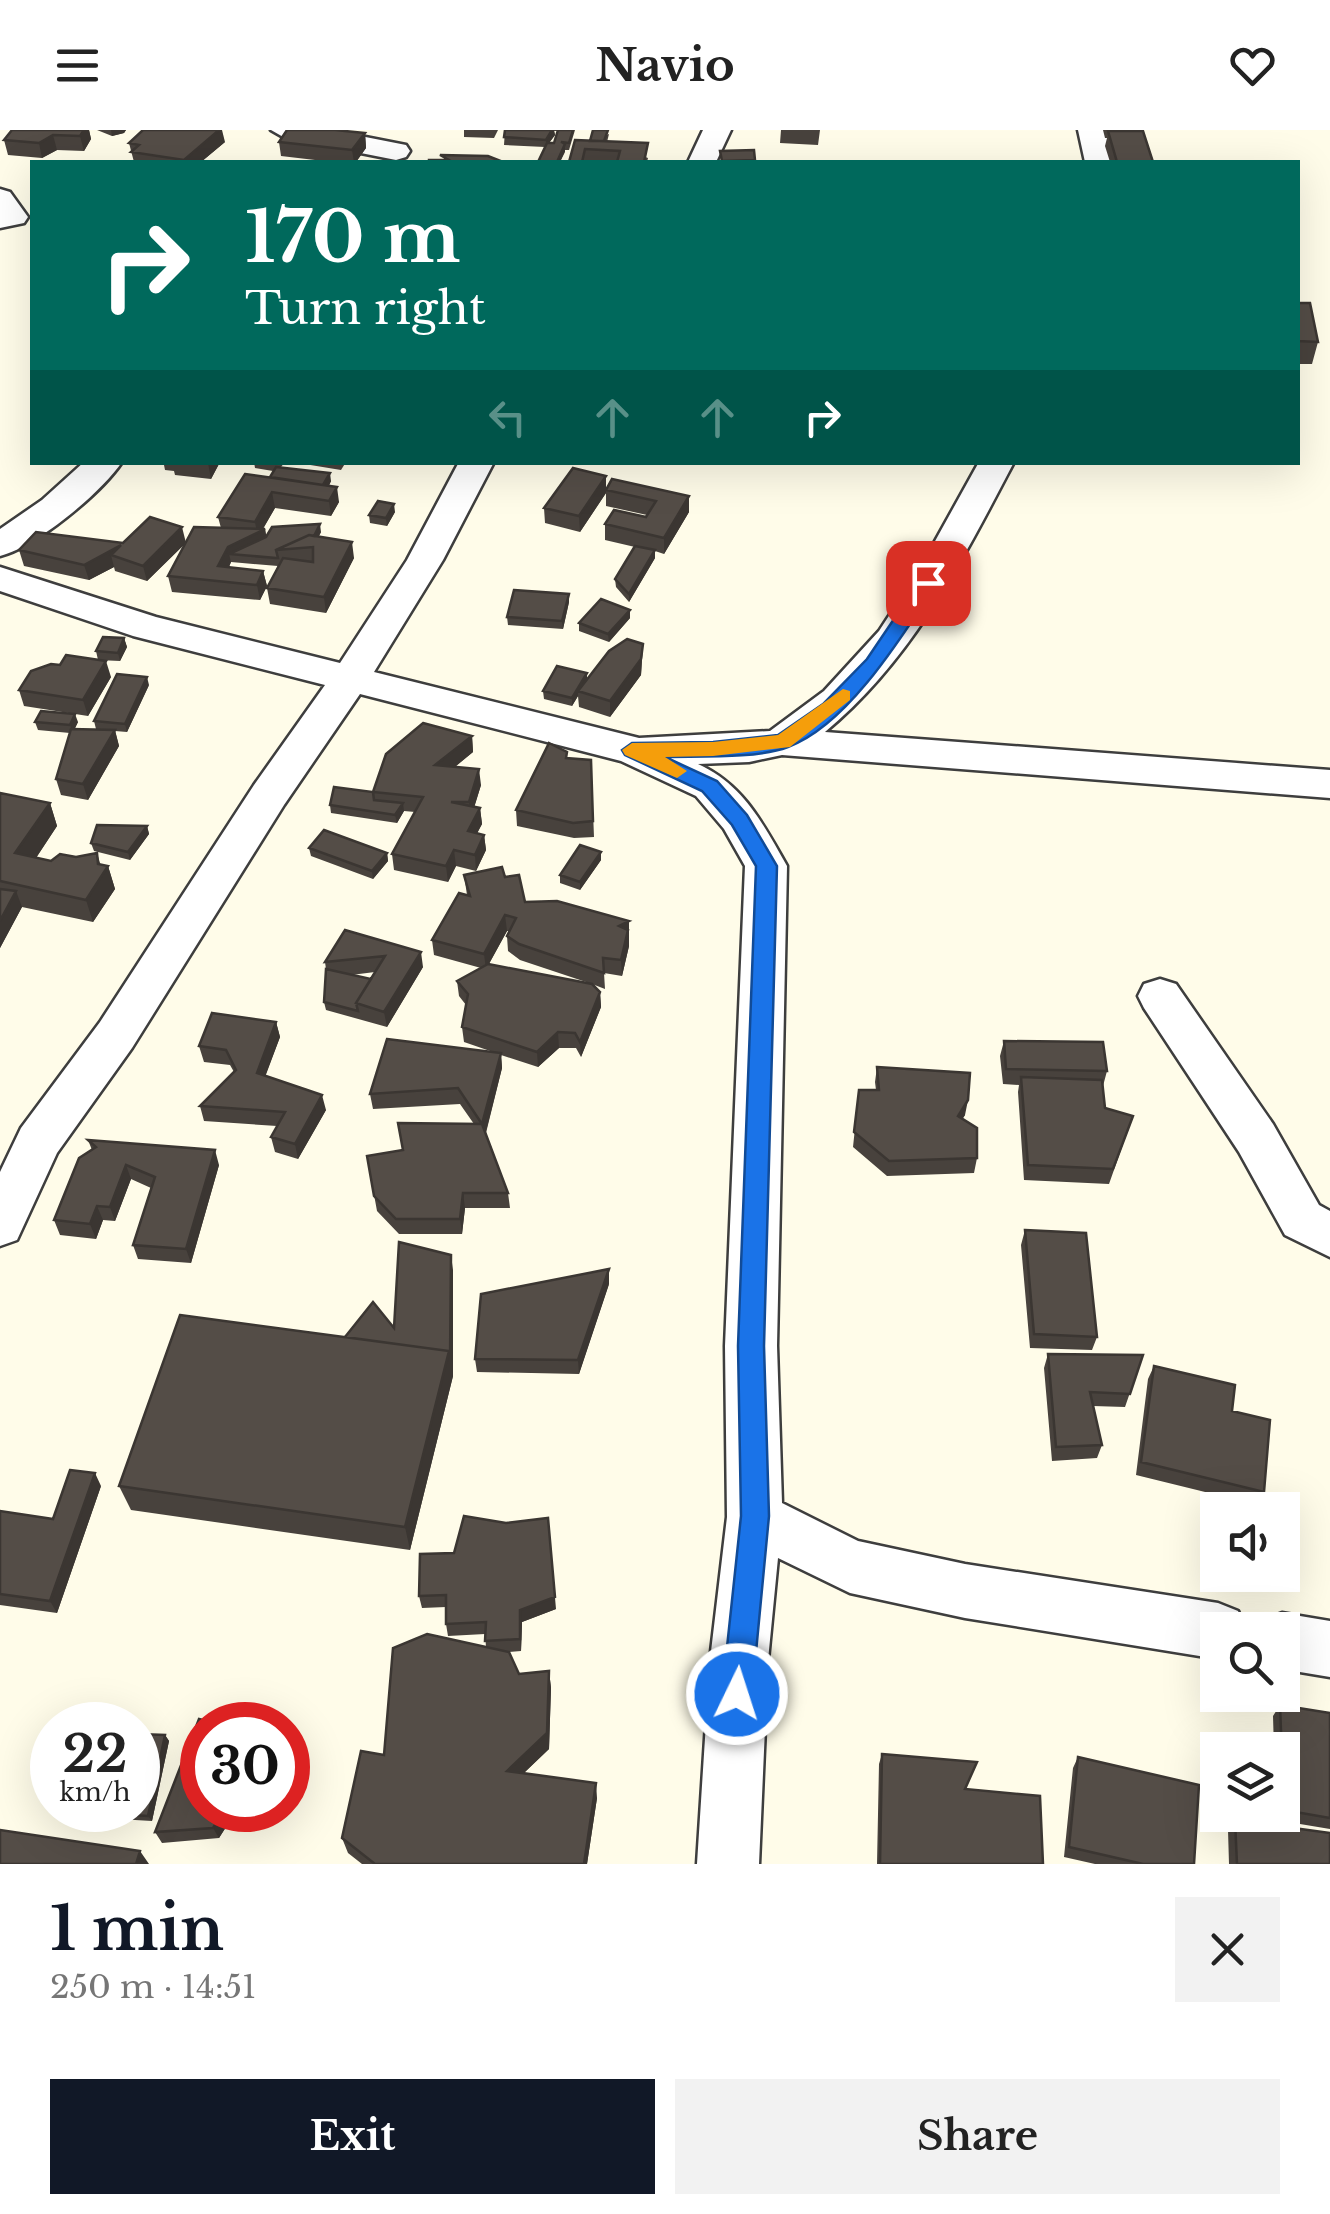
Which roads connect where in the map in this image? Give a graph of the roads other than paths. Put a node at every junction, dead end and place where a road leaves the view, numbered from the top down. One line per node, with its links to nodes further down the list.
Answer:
1 (285, 130): 5 (street)
2 (424, 130): 5 (street)
3 (717, 130): 6 (street)
4 (1092, 130): 7 (street)
5 (391, 156)
6 (703, 160)
7 (1098, 160)
8 (0, 198): 9 (street)
9 (0, 220)
10 (102, 465): 13 (street)
11 (475, 465): 15 (street)
12 (995, 465): 16 (street)
13 (0, 545)
14 (0, 580): 15 (street)
15 (349, 680): 17 (street); 20 (street)
16 (783, 742): 17 (street); 18 (street)
17 (632, 750): 22 (street)
18 (1330, 784)
19 (1160, 996): 21 (street)
20 (0, 1225)
21 (1330, 1236)
22 (755, 1516): 23 (street); 26 (street)
23 (1200, 1628)
24 (1300, 1645): 25 (street)
25 (1330, 1649)
26 (728, 1864)

